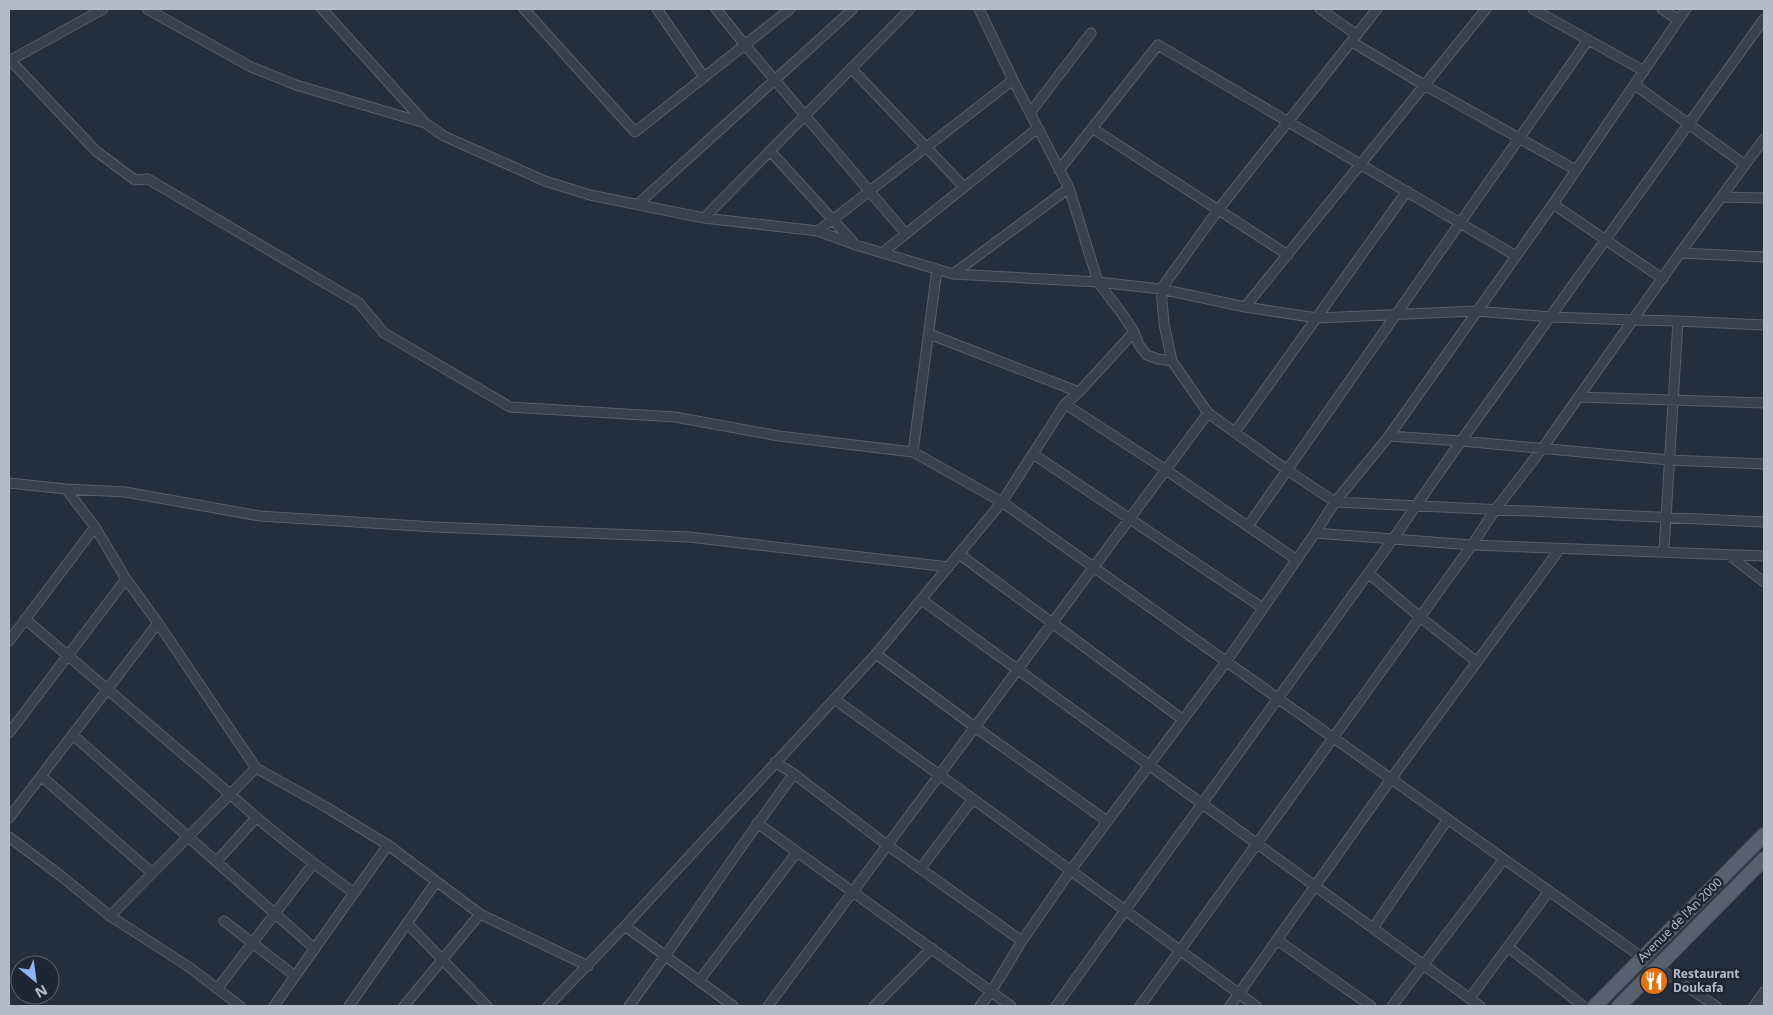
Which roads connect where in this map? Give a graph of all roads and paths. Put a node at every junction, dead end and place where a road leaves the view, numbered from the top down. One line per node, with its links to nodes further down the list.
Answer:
1 (104, 9): 23 (street)
2 (147, 9): 34 (street)
3 (322, 9): 34 (street)
4 (524, 9): 26 (street)
5 (657, 9): 26 (street)
6 (716, 9): 22 (street)
7 (852, 9): 27 (street)
8 (910, 9): 24 (street)
9 (979, 9): 28 (street)
10 (1320, 9): 20 (street)
11 (1377, 9): 20 (street)
12 (1486, 9): 29 (street)
13 (1533, 9): 21 (street)
14 (1662, 9): 18 (street)
15 (1686, 9): 18 (street)
16 (785, 10): 22 (street)
17 (1764, 19): 35 (street)
18 (1678, 20): 25 (street)
19 (1091, 33): 31 (street)
20 (1354, 38): 29 (street); 33 (street)
21 (1588, 40): 25 (street); 38 (street)
22 (745, 45): 26 (street); 27 (street)
23 (9, 60): 93 (street)
24 (851, 68): 32 (street); 40 (street)
25 (1644, 71): 30 (street)
26 (704, 77)
27 (774, 80): 32 (street); 52 (street)
28 (1013, 80): 31 (street); 40 (street)
29 (1424, 85): 38 (street); 42 (street)
30 (1635, 85): 35 (street); 45 (street)
31 (1030, 113): 36 (street)
32 (805, 116): 41 (street); 48 (street)
33 (1288, 121): 37 (street); 42 (street); 54 (street)
34 (425, 123): 52 (street)
35 (1689, 125): 43 (street); 60 (street)
36 (1038, 128): 44 (street); 46 (street)
37 (1092, 128): 44 (street); 54 (street)
38 (1519, 138): 45 (street); 57 (street)
39 (1764, 138): 43 (street)
40 (926, 147): 46 (street); 48 (street)
41 (770, 151): 55 (street); 56 (street)
42 (1360, 164): 49 (street); 64 (street)
43 (1745, 165): 50 (street)
44 (1059, 170): 47 (street)
45 (1576, 170): 53 (street)
46 (964, 187): 59 (street)
47 (1069, 188): 68 (street); 70 (street)
48 (869, 191): 56 (street); 59 (street)
49 (1408, 192): 57 (street); 76 (street)
50 (1722, 197): 51 (street); 63 (street)
51 (1764, 198)
52 (638, 204): 55 (street)
53 (1553, 204): 60 (street); 65 (street)
54 (1218, 210): 64 (street); 71 (street)
55 (704, 218): 58 (street)
56 (833, 220): 58 (street); 61 (street)
57 (1460, 223): 65 (street); 74 (street)
58 (818, 231): 61 (street)
59 (906, 234): 62 (street)
60 (1606, 241): 69 (street); 75 (street)
61 (856, 245): 62 (street)
62 (882, 253): 67 (street)
63 (1680, 254): 66 (street); 69 (street)
64 (1288, 255): 72 (street)
65 (1516, 256): 73 (street)
66 (1764, 257)
67 (938, 270): 68 (street); 81 (street)
68 (953, 274): 70 (street)
69 (1663, 279): 77 (street)
70 (1098, 282): 71 (street); 80 (street)
71 (1161, 289): 72 (street); 82 (street)
72 (1245, 307): 76 (street)
73 (1476, 311): 74 (street); 75 (street); 90 (street)
74 (1395, 315): 76 (street); 98 (street)
75 (1551, 317): 77 (street); 91 (street)
76 (1317, 318): 89 (street)
77 (1633, 320): 78 (street); 84 (street)
78 (1678, 320): 79 (street); 85 (street)
79 (1764, 325)
80 (1134, 332): 82 (street); 83 (street)
81 (929, 334): 83 (street); 93 (street)
82 (1172, 361): 88 (street)
83 (1079, 392): 87 (street)
84 (1579, 397): 85 (street); 92 (street)
85 (1672, 400): 86 (street); 95 (street)
86 (1764, 403)
87 (1065, 404): 94 (street); 97 (street)
88 (1208, 413): 89 (street); 97 (street)
89 (1235, 432): 98 (street)
90 (1390, 436): 91 (street); 102 (street)
91 (1461, 441): 92 (street); 103 (street)
92 (1542, 449): 95 (street); 104 (street)
93 (913, 452): 101 (street)
94 (1033, 454): 101 (street); 106 (street)
95 (1669, 460): 96 (street); 105 (street)
96 (1764, 464)
97 (1166, 470): 106 (street); 108 (street)
98 (1287, 470): 102 (street); 108 (street)
99 (9, 483): 100 (street)
100 (66, 490): 109 (street); 119 (street)
101 (1002, 502): 115 (street); 120 (street)
102 (1335, 502): 103 (street); 110 (street)
103 (1415, 506): 104 (street); 111 (street)
104 (1494, 510): 105 (street); 112 (street)
105 (1664, 518): 107 (street); 114 (street)
106 (1129, 519): 120 (street); 125 (street)
107 (1764, 522)
108 (1248, 526): 118 (street)
109 (95, 527): 122 (street); 127 (street)
110 (1315, 533): 111 (street); 118 (street)
111 (1394, 539): 112 (street); 121 (street)
112 (1472, 545): 113 (street); 126 (street)
113 (1559, 550): 114 (street); 134 (street)
114 (1664, 551): 116 (street)
115 (959, 554): 119 (street); 129 (street)
116 (1729, 555): 117 (street); 123 (street)
117 (1764, 556)
118 (1297, 560): 125 (street)
119 (949, 567): 124 (street)
120 (1093, 568): 129 (street); 133 (street)
121 (1368, 573): 126 (street); 137 (street)
122 (126, 580): 128 (street); 132 (street)
123 (1764, 582)
124 (922, 600): 131 (street); 135 (street)
125 (1263, 608): 133 (street)
126 (1420, 617): 134 (street); 143 (street)
127 (25, 619): 130 (street); 132 (street)
128 (158, 623): 136 (street); 146 (street)
129 (1052, 623): 135 (street); 139 (street)
130 (9, 640)
131 (876, 654): 138 (street); 140 (street)
132 (68, 656): 136 (street); 141 (street)
133 (1226, 662): 137 (street); 139 (street)
134 (1477, 662): 150 (street)
135 (1018, 669): 140 (street); 145 (street)
136 (107, 689): 142 (street); 151 (street)
137 (1277, 698): 143 (street); 153 (street)
138 (834, 699): 144 (street); 148 (street)
139 (1182, 719): 145 (street)
140 (975, 727): 148 (street); 157 (street)
141 (9, 733)
142 (73, 735): 149 (street); 161 (street)
143 (1333, 738): 150 (street); 162 (street)
144 (775, 762): 147 (street); 184 (street)
145 (1149, 764): 153 (street); 157 (street)
146 (256, 768): 151 (street); 164 (street)
147 (794, 774): 158 (street); 163 (street)
148 (940, 774): 152 (street); 163 (street)
149 (41, 776): 154 (street); 172 (street)
150 (1391, 779): 156 (street); 174 (street)
151 (230, 794): 155 (street); 161 (street)
152 (973, 799): 170 (street); 171 (street)
153 (1201, 803): 162 (street); 178 (street)
154 (9, 818)
155 (256, 818): 168 (street); 169 (street)
156 (1448, 819): 166 (street); 185 (street)
157 (1107, 821): 171 (street)
158 (757, 823): 165 (street); 193 (street)
159 (1764, 835): 194 (main road, Avenue de l'An 2000)
160 (9, 837): 181 (street)
161 (188, 837): 168 (street); 172 (street)
162 (1258, 843): 174 (street); 192 (street)
163 (887, 844): 170 (street); 176 (street)
164 (388, 845): 173 (street); 177 (street)
165 (798, 852): 176 (street); 200 (street)
166 (1504, 859): 175 (street); 196 (street)
167 (1764, 859): 198 (main road, Avenue de l'An 2000)
168 (216, 862): 179 (street)
169 (313, 864): 177 (street); 179 (street)
170 (921, 868): 186 (street)
171 (1070, 870): 178 (street); 186 (street)
172 (152, 874): 181 (street)
173 (436, 882): 180 (street); 183 (street)
174 (1316, 886): 185 (street); 187 (street)
175 (1549, 891): 189 (street); 194 (street)
176 (853, 892): 190 (street); 214 (street)
177 (354, 893): 191 (street)
178 (1124, 911): 192 (street); 218 (street)
179 (274, 914): 188 (street); 191 (street)
180 (480, 914): 195 (street); 197 (street)
181 (110, 916): 201 (street)
182 (224, 921): 188 (street)
183 (407, 924): 195 (street); 208 (street)
184 (625, 926): 193 (street); 197 (street)
185 (1373, 928): 196 (street)
186 (1022, 940): 202 (street)
187 (1277, 940): 204 (street); 222 (street)
188 (253, 942): 199 (street); 201 (street)
189 (1508, 947): 205 (street); 225 (street)
190 (932, 948): 202 (street); 215 (street)
191 (315, 949): 199 (street)
192 (1180, 951): 204 (street); 219 (street)
193 (666, 956): 200 (street); 212 (street)
194 (1643, 958): 198 (street); 226 (main road, Avenue de l'An 2000)
195 (443, 960): 209 (street); 210 (street)
196 (1424, 965): 205 (street); 223 (street)
197 (588, 966): 211 (street)
198 (1658, 967): 227 (main road, Avenue de l'An 2000); 228 (street)
199 (295, 976): 207 (street)
200 (699, 981): 213 (street)
201 (217, 989): 206 (street)
202 (991, 992): 216 (street); 217 (street)
203 (1764, 992): 229 (street)
204 (1239, 994): 220 (street); 221 (street)
205 (1470, 998): 224 (street)
206 (240, 1006)
207 (274, 1006)
208 (350, 1006)
209 (405, 1006)
210 (487, 1006)
211 (548, 1006)
212 (629, 1006)
213 (733, 1006)
214 (768, 1006)
215 (874, 1006)
216 (980, 1006)
217 (1011, 1006)
218 (1056, 1006)
219 (1140, 1006)
220 (1230, 1006)
221 (1256, 1006)
222 (1371, 1006)
223 (1392, 1006)
224 (1480, 1006)
225 (1583, 1006)
226 (1595, 1006)
227 (1619, 1006)
228 (1716, 1006)
229 (1754, 1006)

